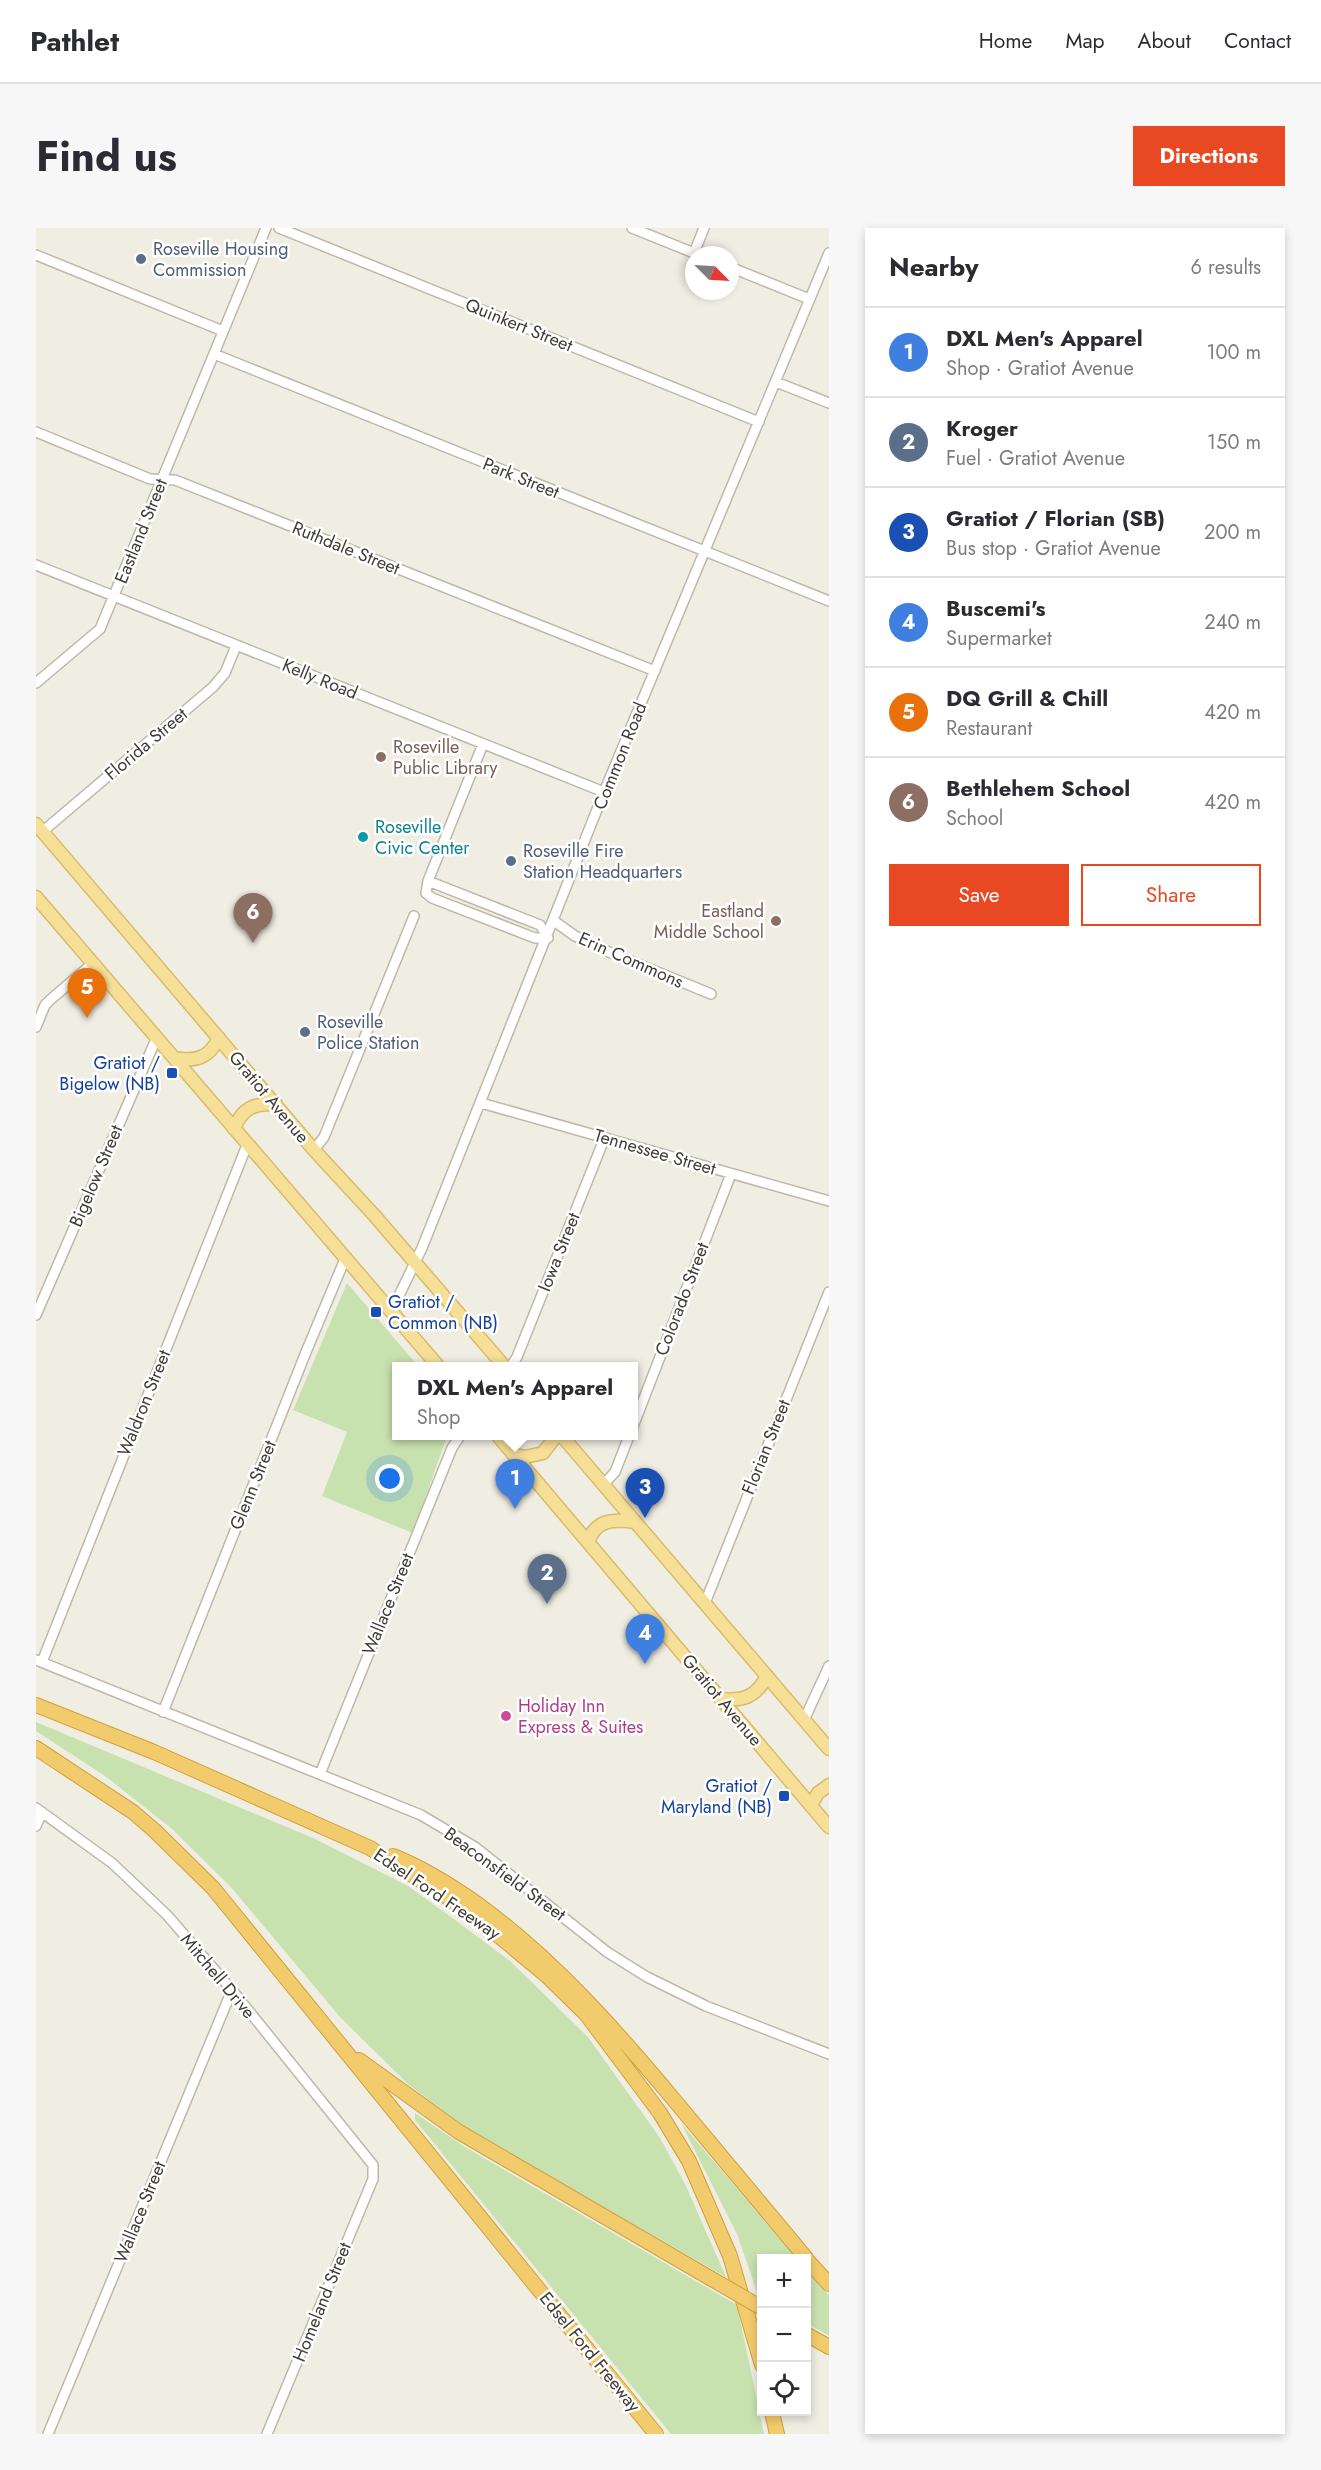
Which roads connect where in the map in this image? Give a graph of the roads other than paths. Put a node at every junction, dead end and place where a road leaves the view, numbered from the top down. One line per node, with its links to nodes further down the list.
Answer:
1 (266, 228): 11 (street)
2 (279, 228): 15 (street, Quinkert Street)
3 (632, 228): 6 (street)
4 (704, 228): 5 (street)
5 (698, 246)
6 (685, 250)
7 (829, 253): 10 (street, Common Road)
8 (36, 255): 11 (street)
9 (739, 271): 10 (street)
10 (810, 299): 13 (street, Common Road)
11 (223, 331): 12 (street, Eastland Street)
12 (214, 354): 17 (street, Eastland Street); 18 (street, Park Street)
13 (776, 382): 14 (street); 15 (street, Common Road)
14 (829, 403)
15 (759, 422): 18 (street, Common Road)
16 (36, 432): 17 (street, Ruthdale Street)
17 (162, 479): 20 (street, Eastland Street); 23 (street, Ruthdale Street)
18 (705, 552): 21 (street, Park Street); 23 (street, Common Road)
19 (36, 566): 20 (street, Kelly Road)
20 (114, 597): 22 (street, Kelly Road); 24 (street, Eastland Street)
21 (829, 601)
22 (236, 646): 25 (street, Kelly Road); 27 (street, Florida Street)
23 (655, 671): 26 (street, Common Road)
24 (36, 683)
25 (483, 744): 26 (street, Kelly Road); 28 (street)
26 (604, 792): 31 (street, Common Road)
27 (38, 829): 37 (main road, Gratiot Avenue)
28 (428, 881): 32 (street); 32 (street)
29 (36, 897): 33 (main road)
30 (414, 916): 44 (street)
31 (554, 921): 32 (street, Common Road); 34 (street, Erin Commons)
32 (548, 938): 39 (street, Common Road)
33 (92, 964): 35 (street); 36 (main road)
34 (711, 994)
35 (36, 1027)
36 (157, 1037): 38 (main road); 51 (street, Bigelow Street)
37 (219, 1038): 38 (main road); 40 (main road, Gratiot Avenue)
38 (174, 1058): 41 (main road)
39 (480, 1103): 42 (street, Tennessee Street); 48 (street, Common Road)
40 (276, 1104): 41 (main road); 44 (main road, Gratiot Avenue)
41 (234, 1129): 43 (main road)
42 (605, 1137): 45 (street, Tennessee Street); 54 (street, Iowa Street)
43 (247, 1145): 47 (main road); 66 (street, Waldron Street)
44 (314, 1150): 48 (main road, Gratiot Avenue)
45 (731, 1174): 46 (street, Tennessee Street); 55 (street, Colorado Street)
46 (829, 1201)
47 (345, 1260): 50 (main road); 71 (street, Glenn Street)
48 (415, 1262): 50 (street, Common Road); 53 (main road, Gratiot Avenue)
49 (829, 1292): 65 (street, Florian Street)
50 (391, 1312): 52 (main road)
51 (36, 1315)
52 (435, 1362)
53 (501, 1362)
54 (513, 1362)
55 (638, 1411)
56 (457, 1440): 75 (street, Wallace Street)
57 (501, 1440): 61 (main road, Gratiot Avenue)
58 (553, 1440): 61 (main road)
59 (566, 1440): 62 (main road)
60 (627, 1440): 62 (street)
61 (514, 1455): 64 (main road, Gratiot Avenue)
62 (604, 1484): 63 (main road)
63 (635, 1522): 64 (main road); 65 (main road)
64 (588, 1542): 69 (main road, Gratiot Avenue)
65 (705, 1603): 68 (main road)
66 (39, 1661): 71 (street, Beaconsfield Street)
67 (829, 1666): 72 (street)
68 (767, 1676): 69 (main road); 72 (main road)
69 (721, 1699): 77 (main road, Gratiot Avenue)
70 (36, 1705): 81 (highway, Edsel Ford Freeway)
71 (163, 1712): 75 (street, Beaconsfield Street)
72 (804, 1720): 74 (main road)
73 (36, 1748): 83 (highway, Edsel Ford Freeway)
74 (829, 1749)
75 (320, 1774): 84 (street, Beaconsfield Street)
76 (829, 1785): 77 (main road)
77 (811, 1805): 80 (main road, Gratiot Avenue)
78 (39, 1810): 79 (street); 82 (street, Mitchell Drive)
79 (36, 1826)
80 (829, 1827)
81 (370, 1848): 86 (highway); 92 (highway, Edsel Ford Freeway)
82 (232, 1990): 85 (street, Mitchell Drive); 94 (street, Wallace Street)
83 (343, 2048): 89 (highway, bridge); 96 (highway, Edsel Ford Freeway)
84 (829, 2054)
85 (374, 2169): 95 (street, Homeland Street)
86 (802, 2254)
87 (811, 2264): 88 (highway)
88 (829, 2284)
89 (757, 2305)
90 (811, 2336): 91 (highway)
91 (829, 2347)
92 (761, 2362)
93 (773, 2416): 97 (highway)
94 (48, 2434)
95 (267, 2434)
96 (656, 2434)
97 (777, 2434)

